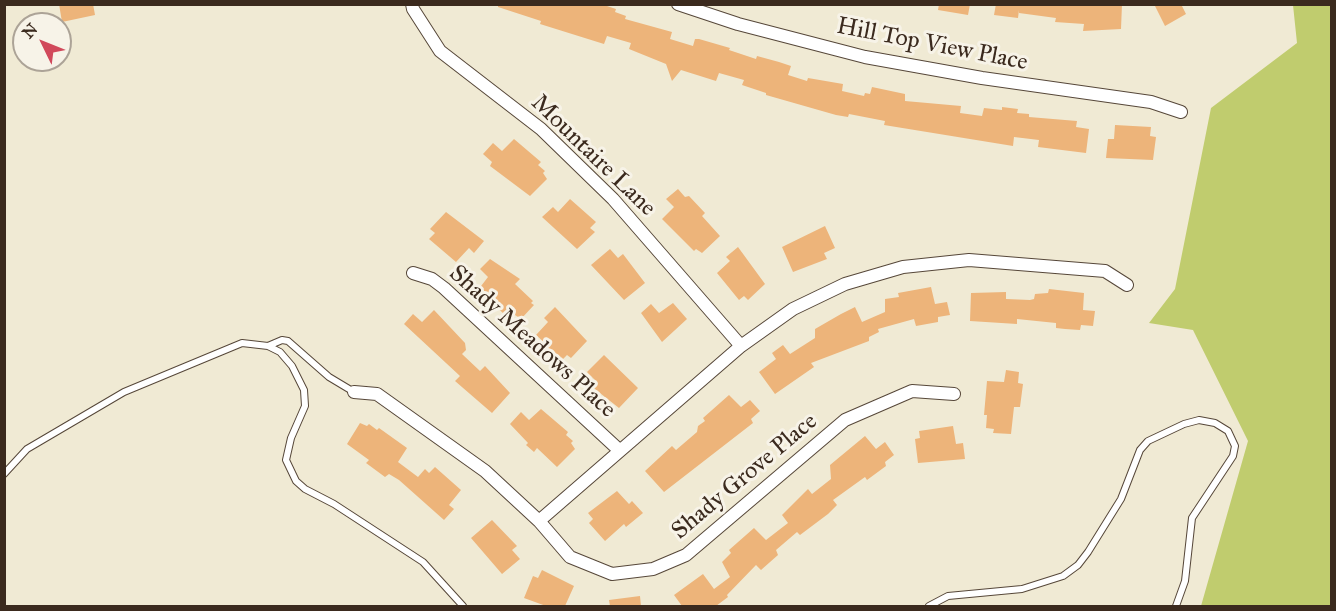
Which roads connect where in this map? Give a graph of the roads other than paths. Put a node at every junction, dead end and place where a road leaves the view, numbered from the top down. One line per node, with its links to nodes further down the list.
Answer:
1 (412, 4): 7 (street, Mountaire Lane)
2 (678, 4): 3 (street, Hill Top View Place)
3 (1182, 112)
4 (413, 273): 10 (street, Shady Meadows Place)
5 (1127, 285): 7 (street)
6 (268, 346): 8 (lane); 11 (lane); 13 (lane)
7 (741, 346): 10 (street)
8 (354, 392): 12 (street, Shady Grove Place)
9 (954, 394): 12 (street, Shady Grove Place)
10 (619, 450): 12 (street)
11 (4, 474)
12 (539, 521)
13 (463, 606)
14 (929, 606): 15 (lane)
15 (1176, 606)

